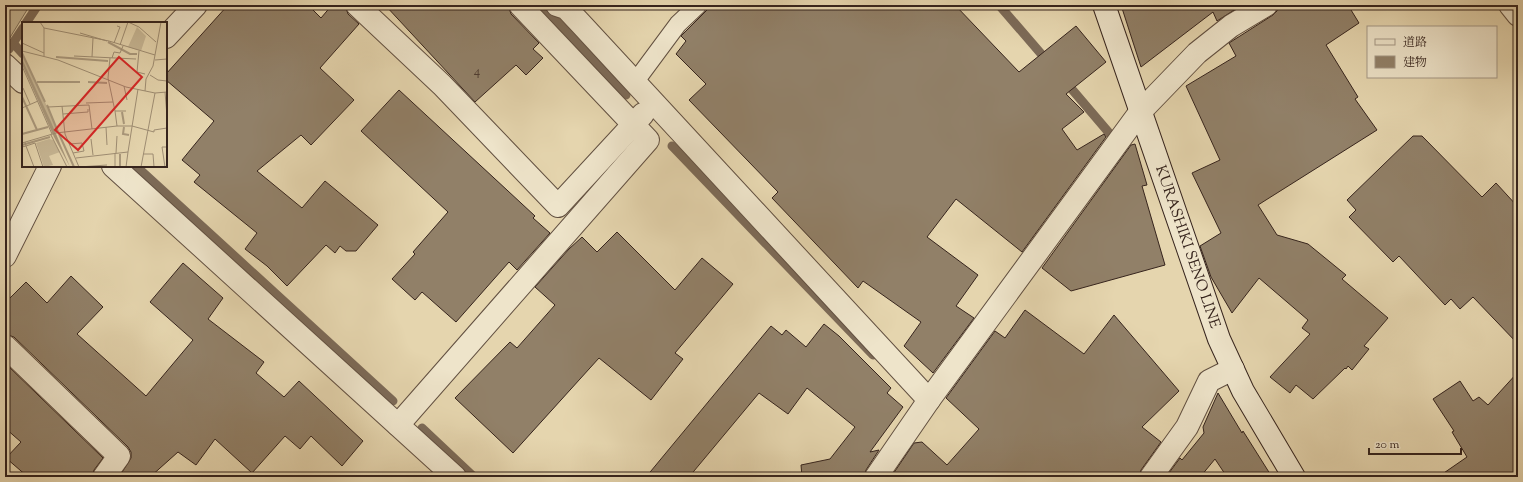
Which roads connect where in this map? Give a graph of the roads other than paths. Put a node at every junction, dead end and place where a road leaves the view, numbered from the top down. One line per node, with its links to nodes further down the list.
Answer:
1 (196, 5): 11 (street)
2 (357, 5): 17 (street)
3 (520, 5): 10 (street)
4 (557, 5): 10 (street)
5 (698, 5): 14 (lane)
6 (1104, 5): 16 (street, KURASHIKI SENO LINE)
7 (1266, 5): 16 (street)
8 (1510, 5): 9 (street)
9 (1518, 15)
10 (571, 35): 14 (street); 17 (street)
11 (167, 36)
12 (5, 65): 13 (street)
13 (22, 81)
14 (634, 82): 15 (street)
15 (662, 111): 17 (street); 23 (street)
16 (1140, 112): 22 (street, KURASHIKI SENO LINE); 23 (street)
17 (640, 132): 24 (street)
18 (50, 167): 20 (street)
19 (114, 167): 24 (street)
20 (5, 256)
21 (5, 346): 25 (street)
22 (1233, 369): 28 (street); 29 (street, KURASHIKI SENO LINE)
23 (929, 400): 27 (street)
24 (398, 425): 26 (street)
25 (104, 477)
26 (456, 477)
27 (876, 477)
28 (1151, 477)
29 (1294, 477)

